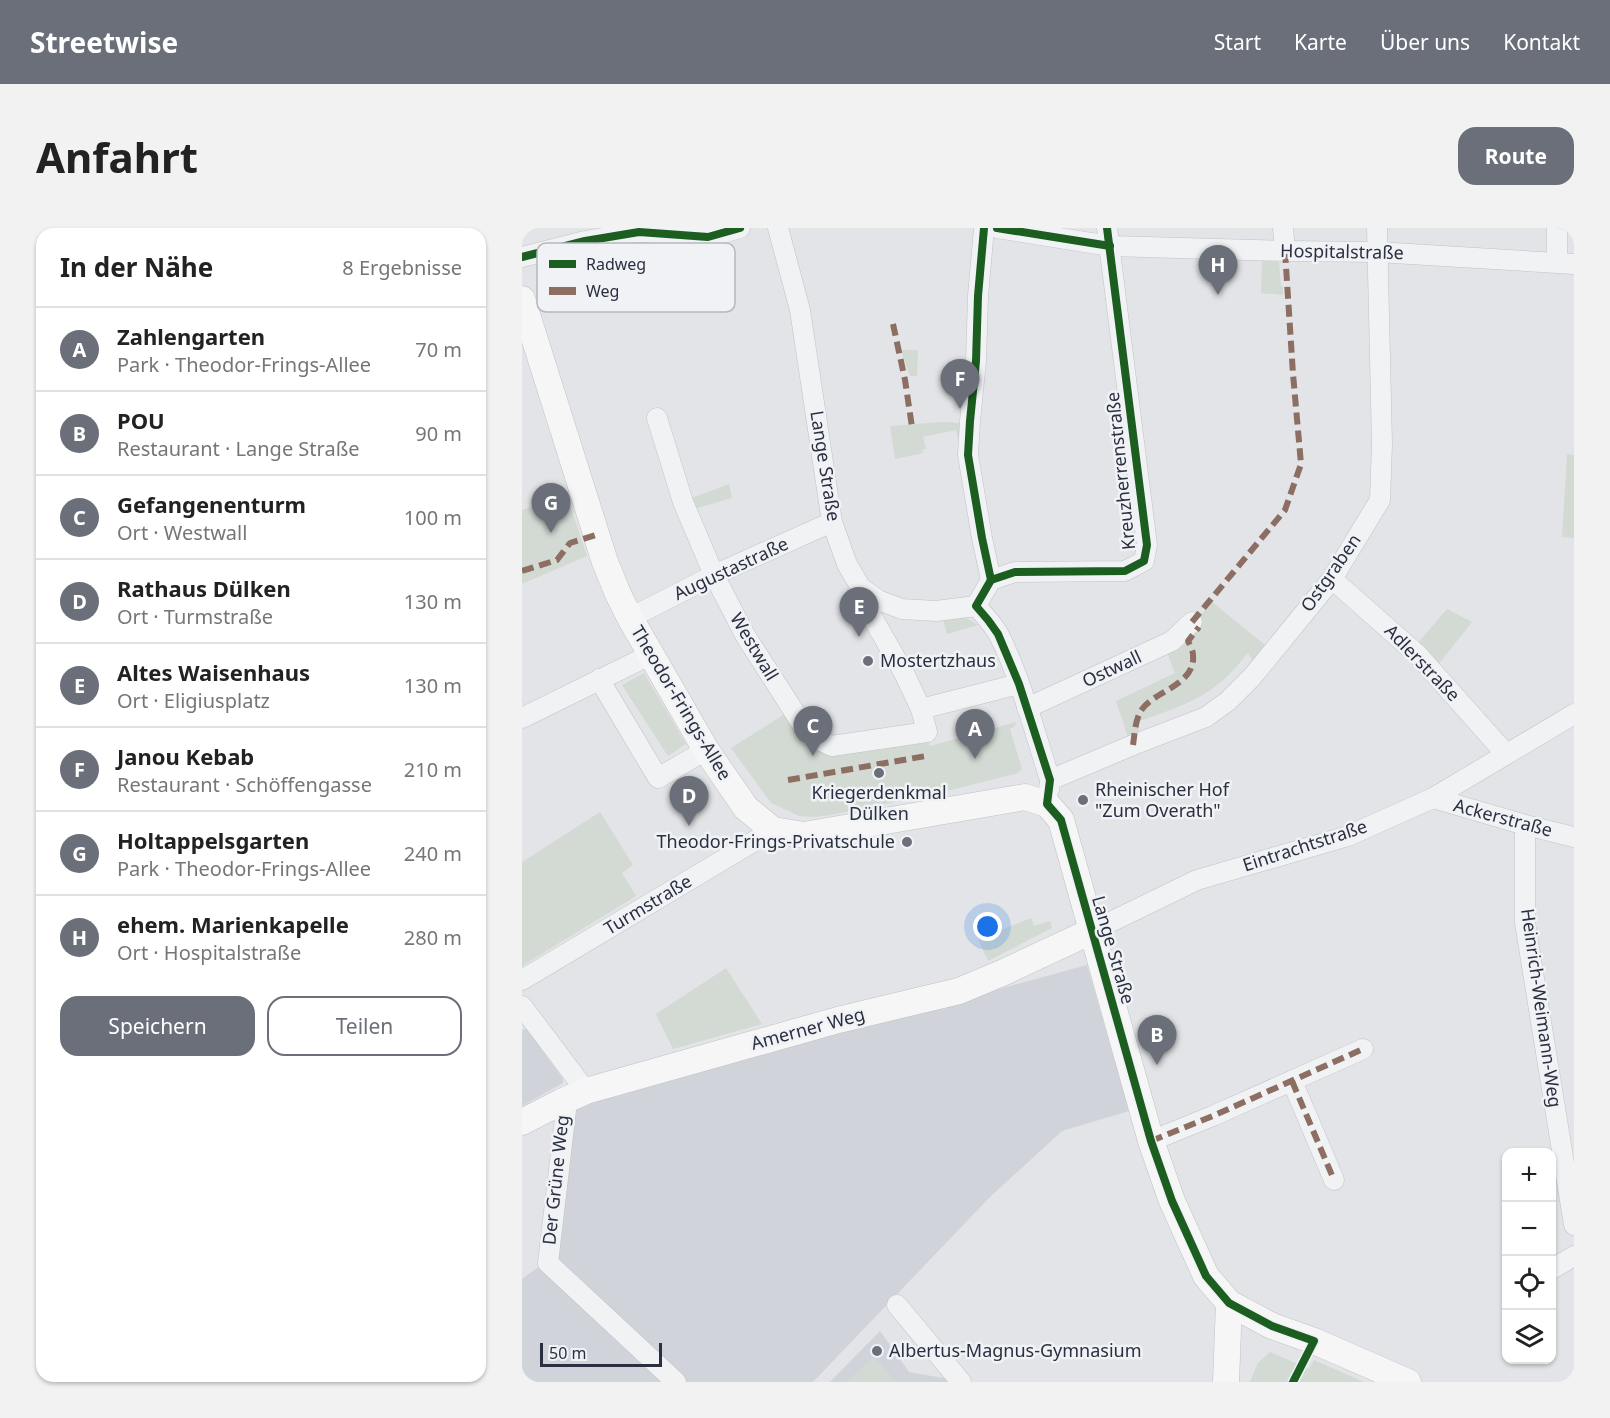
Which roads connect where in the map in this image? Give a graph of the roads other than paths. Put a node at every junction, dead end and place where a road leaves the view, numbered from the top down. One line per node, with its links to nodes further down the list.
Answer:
1 (740, 228): 8 (street)
2 (778, 228): 18 (street, Lange Straße)
3 (984, 228): 21 (street)
4 (997, 228): 9 (street, Hospitalstraße)
5 (1283, 228): 12 (street)
6 (1377, 228): 13 (street, Ostgraben)
7 (1557, 228): 15 (street)
8 (584, 234): 10 (street)
9 (1109, 237): 12 (street, Hospitalstraße); 21 (street, Kreuzherrenstraße)
10 (560, 243)
11 (537, 251): 14 (street)
12 (1285, 251): 13 (street, Hospitalstraße)
13 (1377, 252): 15 (street, Hospitalstraße); 20 (street, Ostgraben)
14 (522, 257)
15 (1566, 263)
16 (522, 298): 24 (main road, Theodor-Frings-Allee)
17 (657, 418): 19 (street, Westwall)
18 (832, 522): 19 (street, Augustastraße); 22 (street, Lange Straße)
19 (714, 575): 24 (street, Augustastraße); 30 (street, Westwall)
20 (1332, 579): 34 (street, Adlerstraße); 35 (street, Ostgraben)
21 (991, 580): 23 (street)
22 (861, 588): 23 (street, Lange Straße); 30 (street)
23 (976, 606): 28 (street, Lange Straße)
24 (630, 618): 26 (main road, Theodor-Frings-Allee)
25 (1192, 622): 29 (street, Ostwall)
26 (650, 655): 27 (street); 33 (main road, Theodor-Frings-Allee)
27 (599, 679): 32 (street); 33 (street)
28 (1019, 684): 29 (street, Lange Straße); 30 (street)
29 (1027, 708): 35 (street, Lange Straße)
30 (921, 709)
31 (1574, 714): 34 (street, Eintrachtstraße)
32 (522, 718)
33 (706, 750): 38 (main road, Theodor-Frings-Allee)
34 (1506, 754): 36 (street, Eintrachtstraße)
35 (1049, 792): 38 (main road); 40 (main road, Lange Straße)
36 (1433, 798): 37 (street, Ackerstraße); 40 (street, Eintrachtstraße)
37 (1525, 825): 39 (street, Ackerstraße); 50 (street, Heinrich-Weimann-Weg)
38 (773, 830): 41 (street, Turmstraße)
39 (1574, 837)
40 (1092, 931): 45 (main road, Amerner Weg); 48 (main road, Lange Straße)
41 (522, 980)
42 (522, 1006): 45 (street)
43 (1363, 1049): 44 (street)
44 (1292, 1081): 48 (street); 49 (street)
45 (586, 1091): 46 (main road, Amerner Weg)
46 (561, 1102): 47 (main road, Amerner Weg); 55 (street, Der Grüne Weg)
47 (522, 1122)
48 (1151, 1141): 53 (main road, Lange Straße)
49 (1334, 1180)
50 (1574, 1225)
51 (1574, 1256): 52 (street)
52 (1556, 1266)
53 (1229, 1303): 57 (main road); 58 (main road)
54 (897, 1305): 56 (street)
55 (676, 1382)
56 (961, 1382)
57 (1226, 1382)
58 (1408, 1382)

